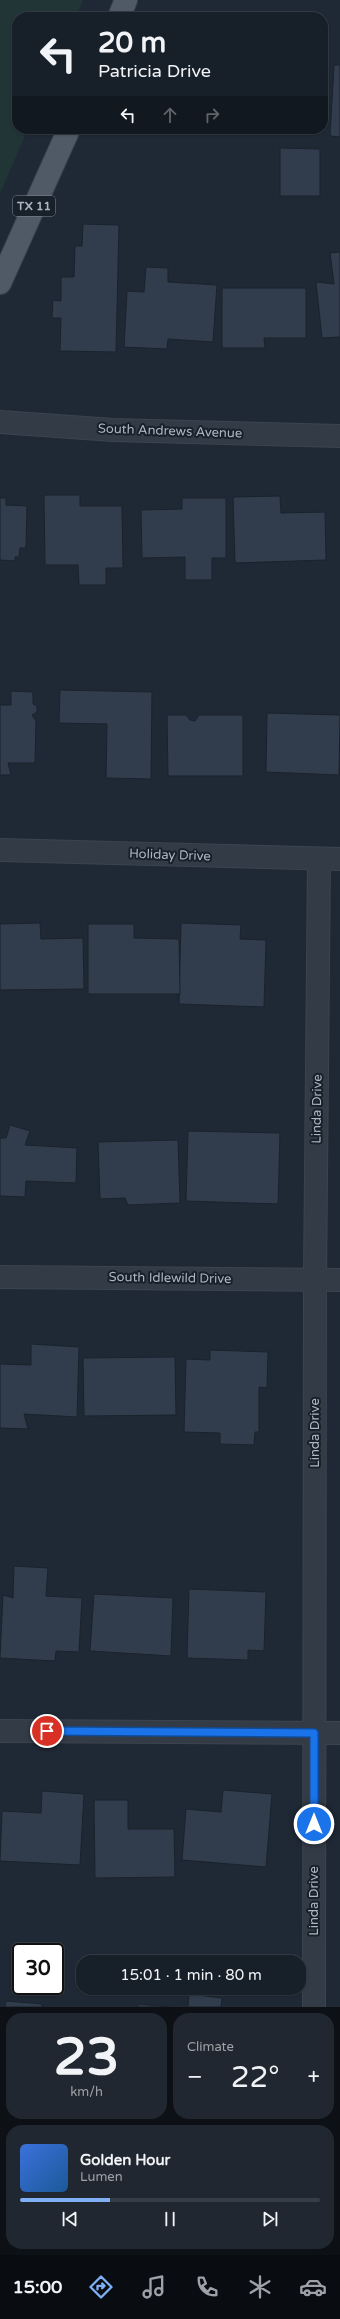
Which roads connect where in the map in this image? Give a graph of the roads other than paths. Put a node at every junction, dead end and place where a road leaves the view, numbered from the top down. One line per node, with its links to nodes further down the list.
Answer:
1 (126, 0): 2 (main road)
2 (121, 12)
3 (67, 134): 4 (main road, TX 11)
4 (0, 283)
5 (0, 422): 6 (street, South Andrews Avenue)
6 (340, 436)
7 (0, 850): 8 (street, Holiday Drive)
8 (330, 859): 10 (street, Linda Drive)
9 (0, 1277): 10 (street, South Idlewild Drive)
10 (315, 1280): 11 (street, South Idlewild Drive); 13 (street, Linda Drive)
11 (340, 1280)
12 (0, 1731): 13 (street)
13 (314, 1733): 14 (street); 15 (street, Linda Drive)
14 (340, 1733)
15 (314, 2007)

